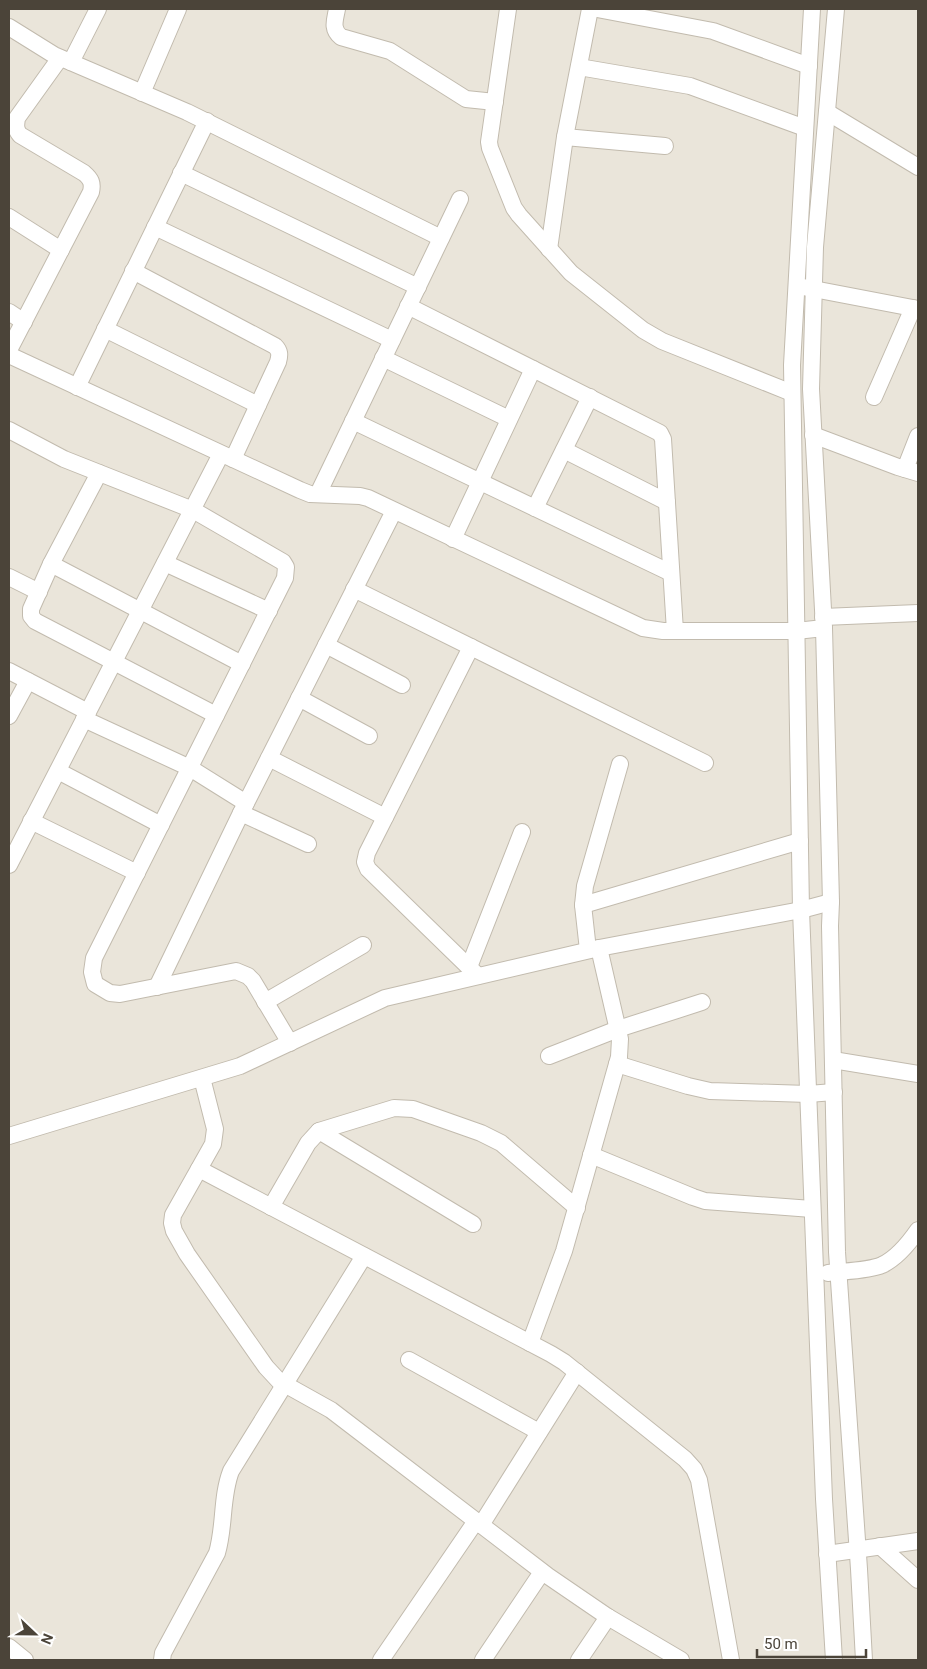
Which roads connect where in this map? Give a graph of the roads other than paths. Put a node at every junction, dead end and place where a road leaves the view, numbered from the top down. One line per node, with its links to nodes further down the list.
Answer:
1 (98, 9): 10 (street)
2 (178, 9): 15 (street)
3 (337, 9): 16 (street)
4 (508, 9): 16 (street)
5 (590, 9): 12 (street)
6 (597, 9): 11 (street)
7 (812, 9): 11 (street)
8 (836, 9): 14 (street)
9 (9, 27): 10 (street)
10 (65, 60): 15 (street); 29 (street)
11 (809, 66): 13 (street)
12 (579, 67): 19 (street); 20 (street)
13 (807, 90): 14 (street); 19 (street)
14 (829, 92): 17 (street)
15 (142, 93): 18 (street)
16 (495, 102): 28 (street)
17 (827, 112): 22 (street); 33 (street)
18 (207, 121): 23 (street); 27 (street)
19 (805, 128): 31 (street)
20 (566, 137): 21 (street); 28 (street)
21 (665, 146)
22 (918, 167)
23 (181, 173): 26 (street); 32 (street)
24 (460, 199): 27 (street)
25 (9, 217): 29 (street)
26 (155, 227): 30 (street); 39 (street)
27 (441, 238): 32 (street)
28 (549, 248): 45 (street)
29 (61, 250): 37 (street)
30 (133, 271): 38 (street); 48 (street)
31 (796, 286): 33 (street); 45 (street)
32 (418, 287): 34 (street)
33 (814, 288): 35 (street); 52 (street)
34 (408, 306): 39 (street); 43 (street)
35 (916, 308): 46 (street)
36 (9, 312): 37 (street)
37 (24, 322): 40 (street)
38 (105, 329): 44 (street); 48 (street)
39 (392, 340): 42 (street)
40 (9, 350)
41 (9, 355): 44 (street)
42 (383, 358): 49 (street); 50 (street)
43 (533, 369): 47 (street); 49 (street)
44 (77, 387): 55 (street)
45 (792, 393): 76 (street)
46 (874, 397)
47 (590, 398): 54 (street); 60 (street)
48 (258, 404): 55 (street)
49 (509, 419): 58 (street)
50 (353, 422): 58 (street); 59 (street)
51 (9, 430): 57 (street)
52 (813, 435): 56 (street); 74 (street)
53 (918, 436): 56 (street)
54 (564, 450): 60 (street); 61 (street)
55 (227, 456): 59 (street); 62 (street)
56 (912, 471)
57 (99, 473): 62 (street); 66 (street)
58 (480, 482): 61 (street); 64 (street)
59 (318, 494): 63 (street)
60 (667, 502): 67 (street)
61 (535, 508): 67 (street)
62 (193, 510): 65 (street); 72 (street)
63 (394, 511): 64 (street); 69 (street)
64 (453, 538): 75 (street)
65 (165, 563): 71 (street); 72 (street)
66 (51, 564): 70 (street); 71 (street)
67 (671, 573): 75 (street)
68 (9, 577): 70 (street)
69 (354, 589): 77 (street); 78 (street)
70 (39, 592): 79 (street)
71 (141, 610): 79 (street); 80 (street)
72 (269, 611): 80 (street)
73 (918, 613): 74 (street)
74 (824, 623): 76 (street); 103 (street)
75 (675, 631): 76 (street)
76 (796, 631): 99 (street)
77 (326, 645): 83 (street); 84 (street)
78 (471, 647): 90 (street); 95 (street)
79 (114, 661): 85 (street); 87 (street)
80 (242, 664): 85 (street)
81 (9, 671): 82 (street)
82 (28, 681): 86 (street); 87 (street)
83 (402, 685)
84 (299, 698): 88 (street); 89 (street)
85 (216, 715): 92 (street)
86 (9, 716)
87 (86, 716): 92 (street); 93 (street)
88 (370, 736)
89 (269, 758): 94 (street); 95 (street)
90 (705, 763)
91 (620, 764): 104 (street)
92 (190, 768): 94 (street); 97 (street)
93 (58, 771): 96 (street); 97 (street)
94 (244, 808): 100 (street); 109 (street)
95 (385, 817): 108 (street)
96 (31, 821): 101 (street); 102 (street)
97 (161, 825): 102 (street)
98 (522, 832): 108 (street)
99 (800, 840): 104 (street); 105 (street)
100 (308, 844)
101 (9, 865)
102 (137, 873): 109 (street)
103 (832, 902): 105 (street); 115 (street)
104 (583, 905): 107 (street)
105 (801, 910): 107 (street); 120 (street)
106 (363, 945): 110 (street)
107 (594, 949): 108 (street); 112 (street)
108 (473, 972): 113 (street)
109 (158, 987): 110 (street)
110 (265, 1002): 113 (street)
111 (702, 1002): 112 (street)
112 (618, 1030): 114 (street); 116 (street)
113 (290, 1043): 118 (street)
114 (549, 1056)
115 (833, 1060): 117 (street); 119 (street)
116 (616, 1064): 120 (street); 123 (street)
117 (918, 1074)
118 (202, 1078): 122 (street); 124 (street)
119 (834, 1092): 120 (street); 131 (street)
120 (808, 1094): 127 (street)
121 (319, 1131): 125 (street); 126 (street); 128 (street)
122 (9, 1136)
123 (591, 1155): 126 (street); 127 (street)
124 (198, 1169): 125 (street); 136 (street)
125 (271, 1207): 130 (street)
126 (577, 1208): 133 (street)
127 (812, 1209): 132 (street)
128 (473, 1224)
129 (918, 1230): 131 (street)
130 (364, 1256): 133 (street); 136 (street)
131 (839, 1272): 132 (street); 141 (street)
132 (815, 1276): 142 (street)
133 (530, 1343): 135 (street)
134 (410, 1360): 137 (street)
135 (576, 1372): 137 (street); 153 (street)
136 (286, 1384): 138 (street); 148 (street)
137 (539, 1432): 138 (street)
138 (478, 1523): 143 (street); 149 (street)
139 (918, 1541): 140 (street)
140 (880, 1546): 141 (street); 144 (street)
141 (858, 1550): 142 (street); 155 (street)
142 (827, 1554): 154 (street)
143 (542, 1572): 145 (street); 150 (street)
144 (918, 1580)
145 (608, 1617): 151 (street); 152 (street)
146 (9, 1647): 147 (street)
147 (25, 1660)
148 (162, 1660)
149 (381, 1660)
150 (482, 1660)
151 (579, 1660)
152 (681, 1660)
153 (731, 1660)
154 (834, 1660)
155 (864, 1660)

